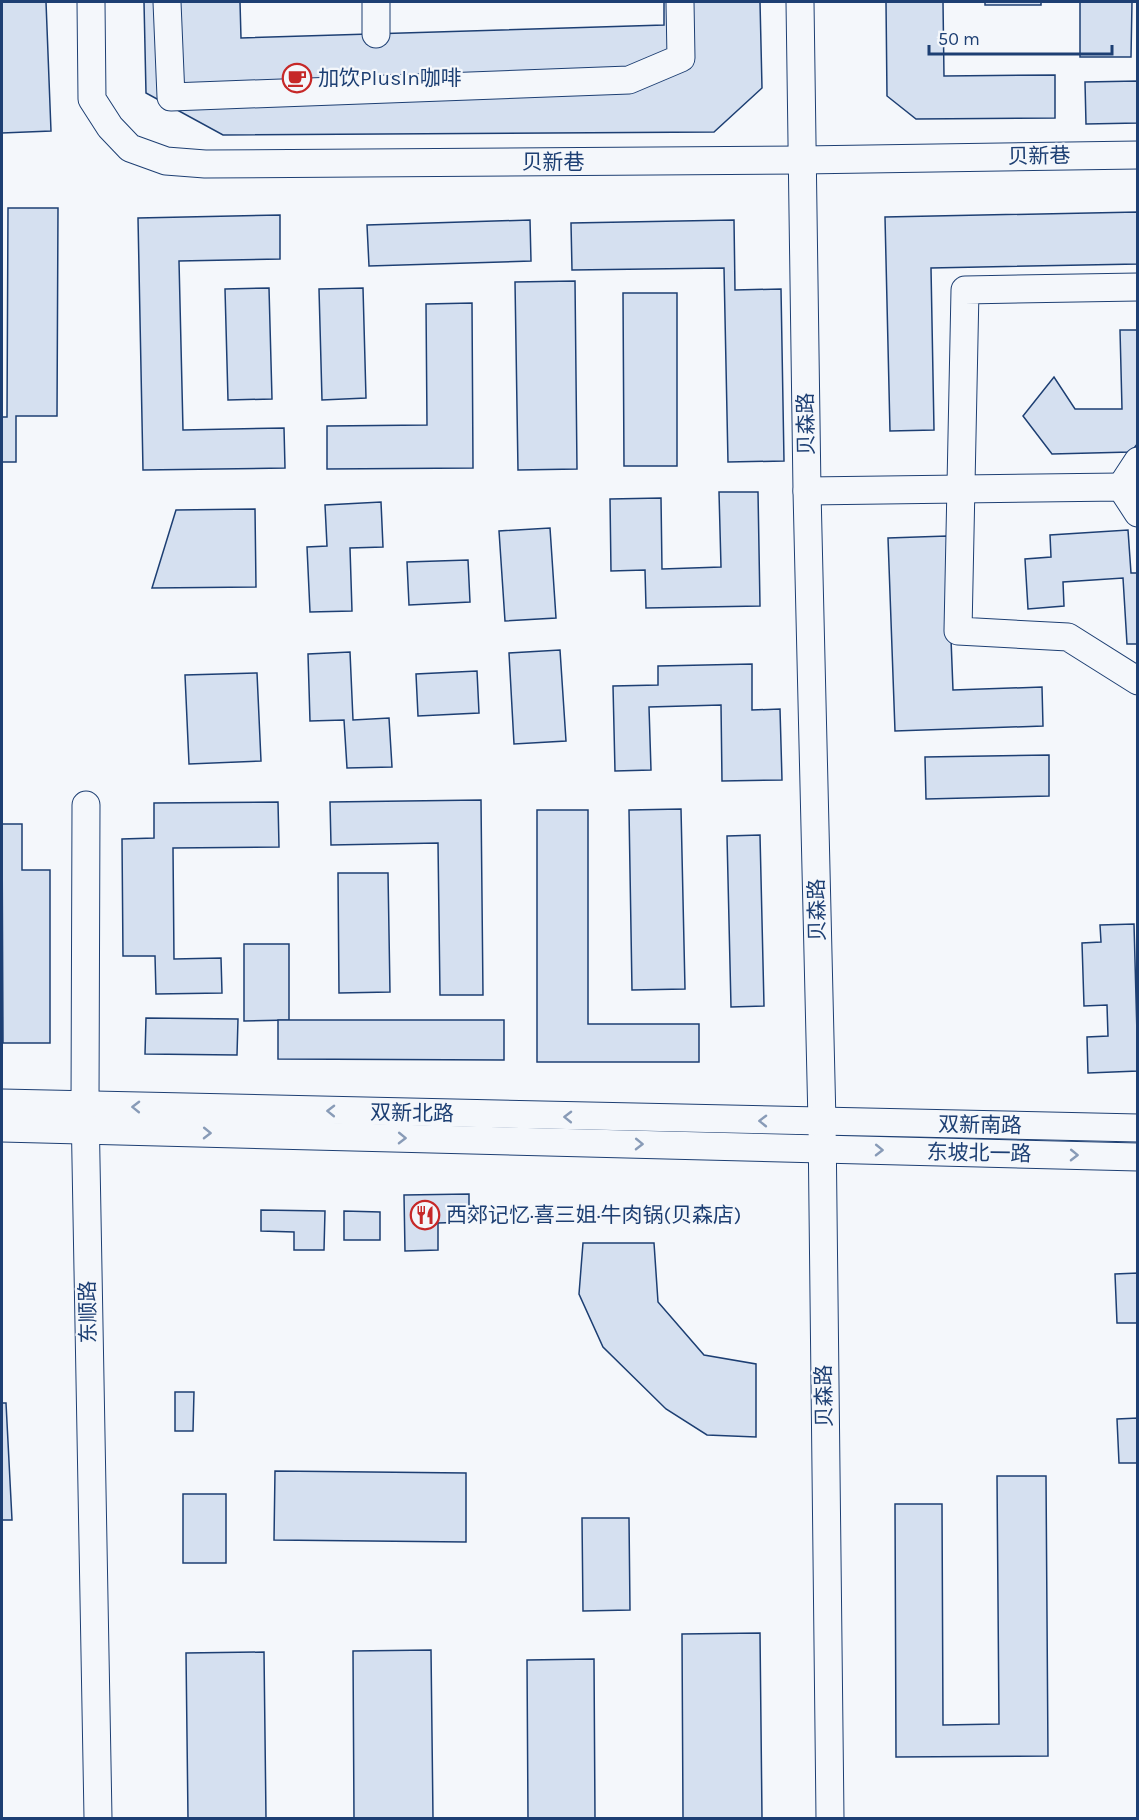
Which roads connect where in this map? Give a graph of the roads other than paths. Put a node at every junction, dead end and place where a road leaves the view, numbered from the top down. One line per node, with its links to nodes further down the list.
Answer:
1 (91, 2): 8 (street, 贝新巷)
2 (167, 2): 4 (street)
3 (376, 2): 6 (street)
4 (680, 2)
5 (800, 2): 8 (street, 贝森路)
6 (376, 34)
7 (1137, 154): 8 (street, 贝新巷)
8 (802, 160): 13 (street, 贝森路)
9 (1137, 287): 12 (street)
10 (1137, 461): 11 (street)
11 (1120, 487): 12 (street); 14 (street)
12 (962, 489): 13 (street); 15 (street)
13 (807, 491): 19 (street, 贝森路)
14 (1137, 513)
15 (1137, 681)
16 (86, 805): 18 (street, 东顺路)
17 (2, 1102): 18 (street, 双新北路)
18 (85, 1118): 19 (street, 双新北路, one-way to 18); 20 (street, 双新北路); 22 (street, 双新北路, one-way to 22); 24 (street, 东顺路)
19 (822, 1122): 21 (street, 双新南路); 22 (street, 贝森路)
20 (2, 1128)
21 (1137, 1128)
22 (820, 1149): 23 (street, 东坡北一路, one-way to 23); 25 (street, 贝森路)
23 (1137, 1157)
24 (98, 1818)
25 (830, 1818)

